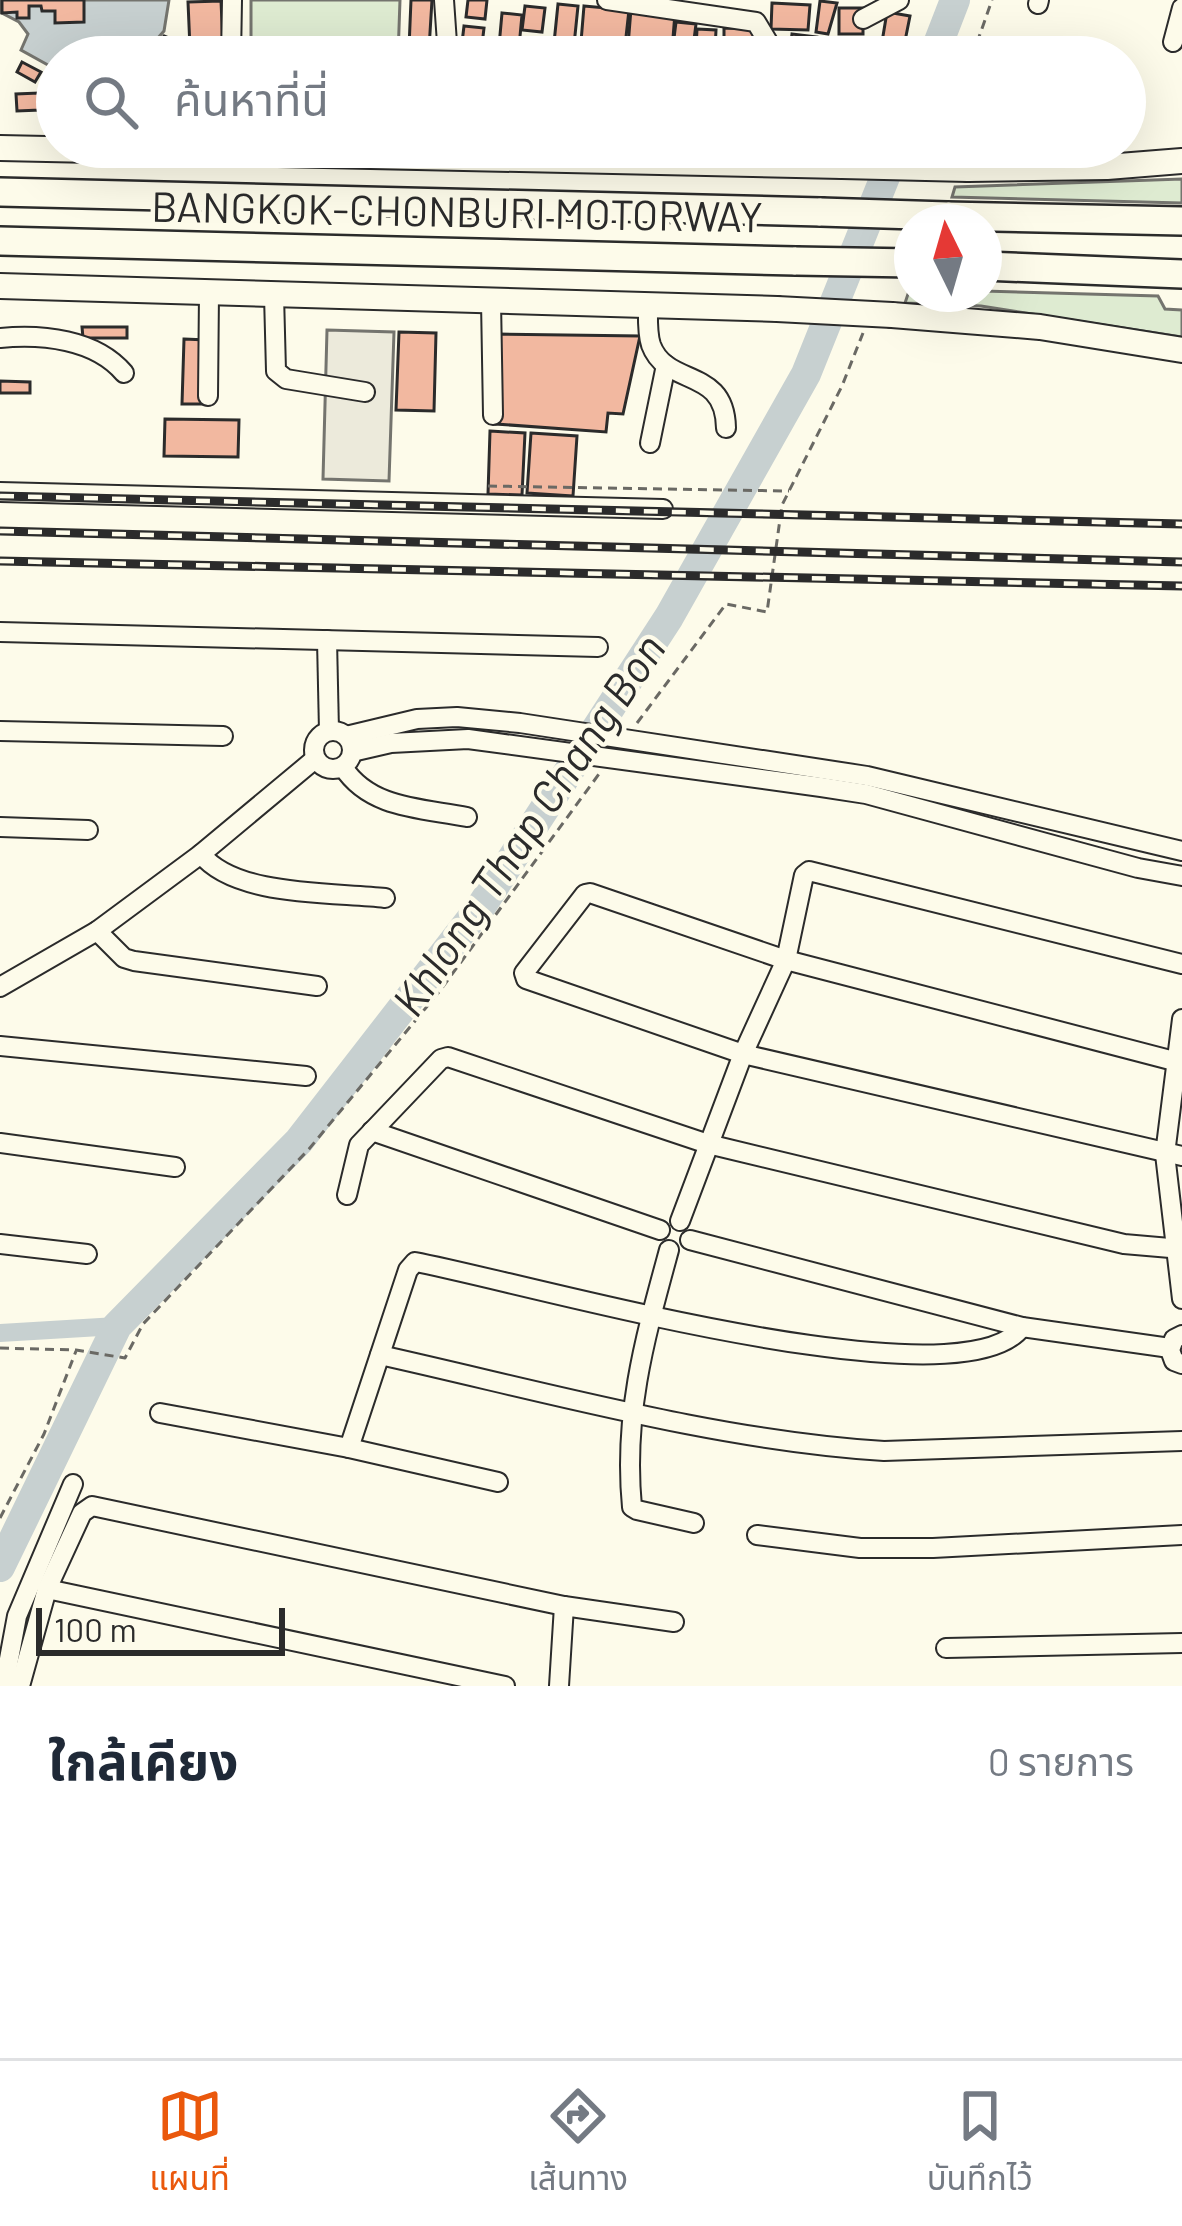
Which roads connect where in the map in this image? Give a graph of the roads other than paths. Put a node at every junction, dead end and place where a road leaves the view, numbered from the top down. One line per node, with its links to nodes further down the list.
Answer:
1 (232, 0): 9 (street)
2 (444, 0): 10 (street)
3 (607, 0): 8 (street)
4 (755, 0): 8 (street)
5 (898, 0): 7 (street)
6 (1182, 8): 12 (street)
7 (863, 19)
8 (750, 21): 11 (street)
9 (231, 36)
10 (447, 36)
11 (764, 36)
12 (1173, 42)
13 (0, 148): 14 (main road)
14 (36, 148)
15 (1146, 159): 16 (main road)
16 (1182, 160)
17 (926, 168): 18 (main road, bridge)
18 (979, 168)
19 (0, 192): 20 (highway, BANGKOK-CHONBURI MOTORWAY, bridge)
20 (1182, 221)
21 (0, 241): 22 (highway, BANGKOK-CHONBURI MOTORWAY, bridge)
22 (894, 263)
23 (1002, 267): 24 (highway)
24 (1182, 274)
25 (0, 286): 26 (main road)
26 (209, 292): 27 (main road); 35 (street)
27 (274, 295): 28 (main road); 34 (street)
28 (491, 301): 29 (main road); 36 (street)
29 (648, 305): 31 (main road, bridge); 32 (street)
30 (0, 338): 33 (street)
31 (1182, 350)
32 (666, 364): 37 (street); 38 (street)
33 (124, 374)
34 (365, 392)
35 (208, 396)
36 (493, 416)
37 (726, 428)
38 (650, 443)
39 (0, 492): 40 (street)
40 (663, 509)
41 (0, 632): 42 (street)
42 (327, 640): 43 (street); 48 (street)
43 (598, 647)
44 (520, 723): 47 (street); 48 (street); 50 (street)
45 (0, 731): 46 (street)
46 (223, 736)
47 (517, 745): 48 (street); 50 (street)
48 (343, 747): 49 (street); 49 (street); 51 (street)
49 (315, 759): 56 (street)
50 (825, 779): 54 (street); 57 (street)
51 (467, 817)
52 (0, 827): 53 (street)
53 (88, 830)
54 (1127, 840): 55 (street); 57 (street)
55 (1182, 851)
56 (201, 854): 59 (street); 60 (street)
57 (1122, 864): 58 (street)
58 (1182, 876)
59 (385, 898)
60 (97, 931): 63 (street); 64 (street)
61 (786, 960): 62 (street); 67 (street); 67 (street); 68 (street)
62 (1182, 964)
63 (317, 986)
64 (0, 987)
65 (1182, 1019): 68 (street)
66 (0, 1046): 69 (street)
67 (743, 1054): 72 (street); 73 (street)
68 (1178, 1063): 73 (street)
69 (306, 1076)
70 (372, 1131): 72 (street); 75 (street); 77 (street)
71 (0, 1144): 74 (street)
72 (708, 1144): 76 (street); 80 (street)
73 (1173, 1155): 80 (street)
74 (175, 1167)
75 (347, 1195)
76 (680, 1221): 77 (street); 78 (street)
77 (660, 1230): 81 (street)
78 (689, 1240): 81 (street); 85 (street)
79 (0, 1244): 82 (street)
80 (1180, 1248): 83 (street)
81 (669, 1250): 84 (street)
82 (87, 1254)
83 (1182, 1300)
84 (651, 1316): 85 (street); 87 (street); 88 (street)
85 (1022, 1327): 86 (street)
86 (1178, 1349)
87 (380, 1354): 88 (street); 91 (street)
88 (630, 1411): 90 (street); 94 (street)
89 (160, 1413): 91 (street)
90 (1182, 1441)
91 (350, 1448): 92 (street)
92 (498, 1482)
93 (73, 1484): 99 (street)
94 (694, 1523)
95 (757, 1535): 96 (street)
96 (1182, 1535)
97 (47, 1589): 98 (street); 103 (street); 104 (street)
98 (563, 1606): 100 (street); 105 (street)
99 (7, 1610): 103 (street)
100 (674, 1622)
101 (1182, 1643): 102 (street)
102 (946, 1648)
103 (20, 1685)
104 (505, 1686)
105 (560, 1686)

